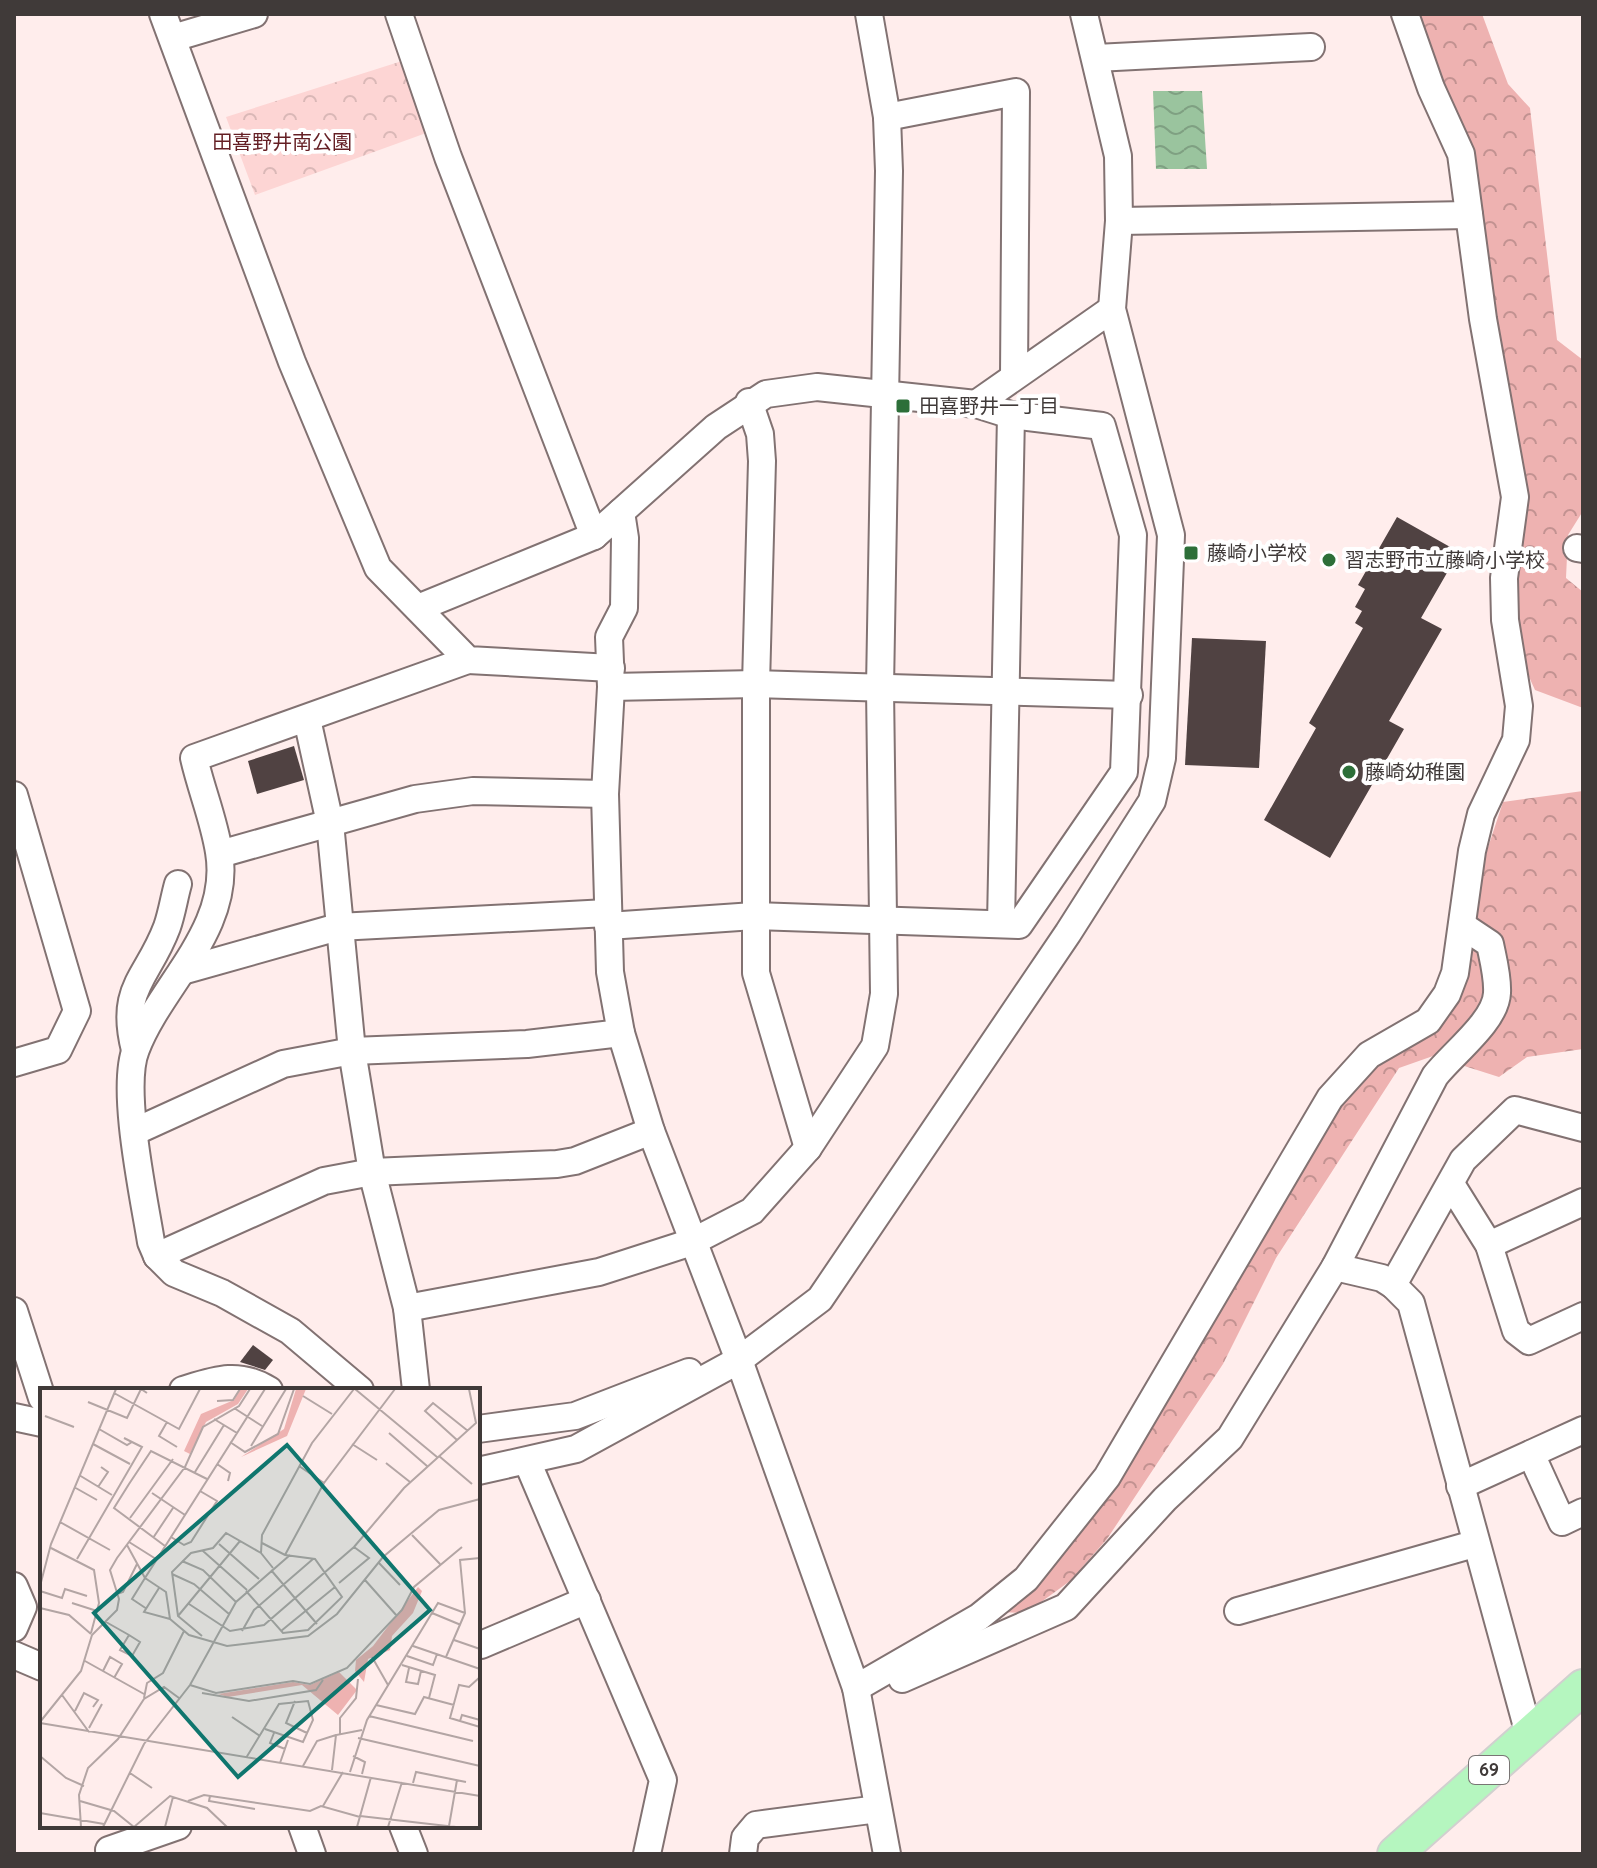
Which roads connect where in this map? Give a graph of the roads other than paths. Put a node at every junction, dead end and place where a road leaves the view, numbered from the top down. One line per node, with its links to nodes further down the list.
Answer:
1 (254, 14): 6 (street)
2 (399, 14): 19 (street)
3 (869, 14): 9 (street)
4 (1084, 14): 8 (street)
5 (1405, 14): 10 (street)
6 (168, 26): 20 (street)
7 (1311, 47): 8 (street)
8 (1096, 58): 11 (street)
9 (887, 117): 13 (street); 14 (street)
10 (1469, 215): 11 (street); 37 (street)
11 (1119, 221): 12 (street)
12 (1112, 309): 13 (street); 59 (street)
13 (1014, 376): 16 (street)
14 (887, 395): 15 (street); 16 (street); 24 (street)
15 (749, 402): 18 (street); 23 (street)
16 (976, 404): 17 (street)
17 (1011, 415): 25 (street); 26 (street)
18 (621, 512): 19 (street); 22 (street)
19 (594, 536): 20 (street)
20 (418, 608): 21 (street)
21 (468, 660): 22 (street); 27 (street)
22 (611, 678): 23 (street); 28 (street)
23 (756, 684): 24 (street); 33 (street)
24 (880, 688): 25 (street); 35 (street)
25 (1006, 689): 26 (street); 36 (street)
26 (1129, 695): 36 (street)
27 (307, 719): 30 (street); 31 (street)
28 (605, 794): 30 (street); 34 (street)
29 (14, 795): 43 (street)
30 (330, 823): 31 (street); 38 (street)
31 (220, 854): 39 (street)
32 (178, 884): 41 (street)
33 (754, 916): 34 (street); 35 (street); 47 (street)
34 (608, 919): 38 (street); 40 (street)
35 (884, 919): 36 (street); 47 (street)
36 (1001, 924)
37 (1463, 926): 54 (street); 82 (street)
38 (338, 927): 39 (street); 42 (street)
39 (182, 971): 41 (street)
40 (621, 1033): 42 (street); 46 (street)
41 (135, 1050): 45 (street)
42 (352, 1051): 45 (street); 48 (street)
43 (14, 1063)
44 (1583, 1128): 49 (street)
45 (136, 1131): 53 (street)
46 (651, 1131): 48 (street); 51 (street)
47 (808, 1148): 51 (street)
48 (372, 1172): 53 (street); 56 (street)
49 (1451, 1184): 52 (street); 55 (street)
50 (1583, 1202): 52 (street)
51 (692, 1242): 56 (street); 59 (street)
52 (1489, 1245): 58 (street)
53 (157, 1256): 62 (street)
54 (1335, 1267): 55 (street); 82 (street)
55 (1393, 1285): 72 (street)
56 (407, 1308): 63 (street)
57 (14, 1311): 64 (street)
58 (1583, 1316)
59 (739, 1360): 67 (street); 70 (street); 82 (street)
60 (190, 1388): 61 (street)
61 (266, 1388)
62 (358, 1388)
63 (416, 1388)
64 (40, 1392)
65 (14, 1417): 66 (street)
66 (40, 1423)
67 (480, 1429)
68 (1583, 1430): 69 (street)
69 (1531, 1454): 72 (street); 73 (street)
70 (527, 1461): 71 (street); 76 (street)
71 (480, 1471)
72 (1460, 1486): 74 (street)
73 (1583, 1512)
74 (1474, 1544): 77 (street); 84 (street)
75 (14, 1586): 78 (street)
76 (587, 1600): 79 (street); 92 (street)
77 (1238, 1611)
78 (14, 1628)
79 (481, 1645)
80 (14, 1655): 81 (street)
81 (40, 1666)
82 (863, 1685): 85 (street)
83 (1583, 1687): 84 (main road, 69)
84 (1529, 1734): 95 (main road, 69)
85 (878, 1809): 93 (street); 94 (street)
86 (170, 1828): 89 (street)
87 (303, 1828): 90 (street)
88 (404, 1828): 91 (street)
89 (111, 1843)
90 (312, 1854)
91 (414, 1854)
92 (647, 1854)
93 (743, 1854)
94 (887, 1854)
95 (1395, 1854)

